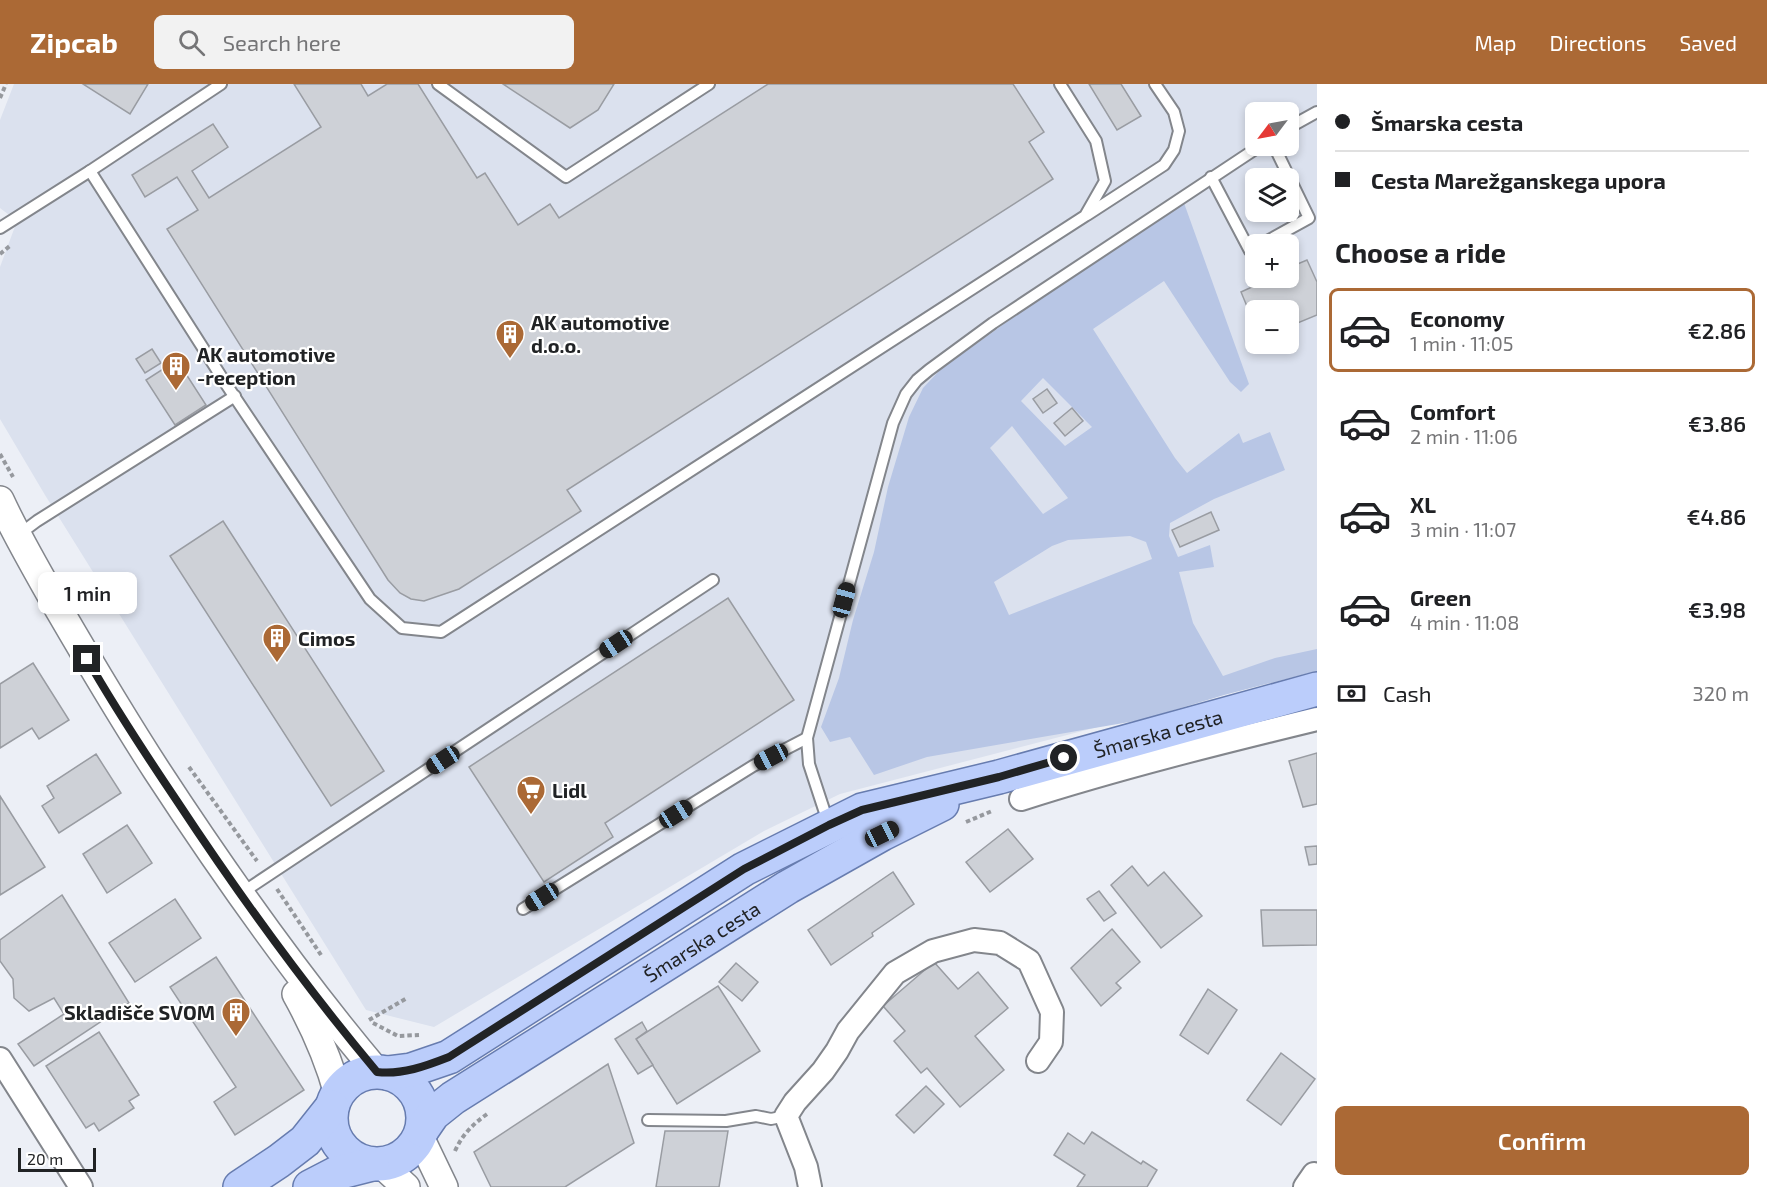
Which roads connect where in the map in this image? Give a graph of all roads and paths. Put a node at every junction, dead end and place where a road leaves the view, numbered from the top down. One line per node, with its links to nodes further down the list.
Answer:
1 (6, 84): 7 (path)
2 (221, 84): 12 (lane)
3 (438, 84): 4 (lane)
4 (709, 84)
5 (1060, 84): 14 (lane)
6 (1155, 84): 14 (lane)
7 (0, 98)
8 (1317, 112): 9 (lane)
9 (1299, 122)
10 (1245, 155): 13 (lane)
11 (1279, 156): 16 (lane)
12 (90, 171): 15 (lane); 18 (lane)
13 (1211, 177): 17 (lane); 24 (lane)
14 (1085, 216): 18 (lane)
15 (0, 228)
16 (1281, 234)
17 (1245, 242)
18 (235, 396): 20 (lane)
19 (0, 500): 20 (street)
20 (17, 536): 29 (street)
21 (713, 580): 28 (lane)
22 (1317, 689): 25 (main road, Šmarska cesta)
23 (1317, 719): 25 (street)
24 (807, 738): 26 (lane); 30 (lane)
25 (1010, 788): 26 (main road, Šmarska cesta); 43 (main road, Šmarska cesta)
26 (829, 825): 38 (main road, Šmarska cesta)
27 (242, 840): 28 (path)
28 (268, 876): 29 (lane); 31 (path)
29 (239, 894): 38 (street); 39 (street)
30 (523, 909)
31 (327, 965)
32 (407, 998): 34 (path)
33 (361, 1012): 34 (path)
34 (369, 1020): 35 (path)
35 (419, 1035)
36 (0, 1059): 46 (street)
37 (1038, 1061): 41 (street)
38 (382, 1073): 39 (main road); 43 (main road)
39 (335, 1101): 45 (main road); 47 (main road)
40 (491, 1112): 44 (path)
41 (786, 1116): 42 (lane); 51 (street)
42 (648, 1120)
43 (421, 1134): 45 (main road); 50 (street)
44 (454, 1156)
45 (376, 1164): 48 (main road); 49 (street)
46 (81, 1187)
47 (240, 1187)
48 (310, 1187)
49 (406, 1187)
50 (444, 1187)
51 (810, 1187)

